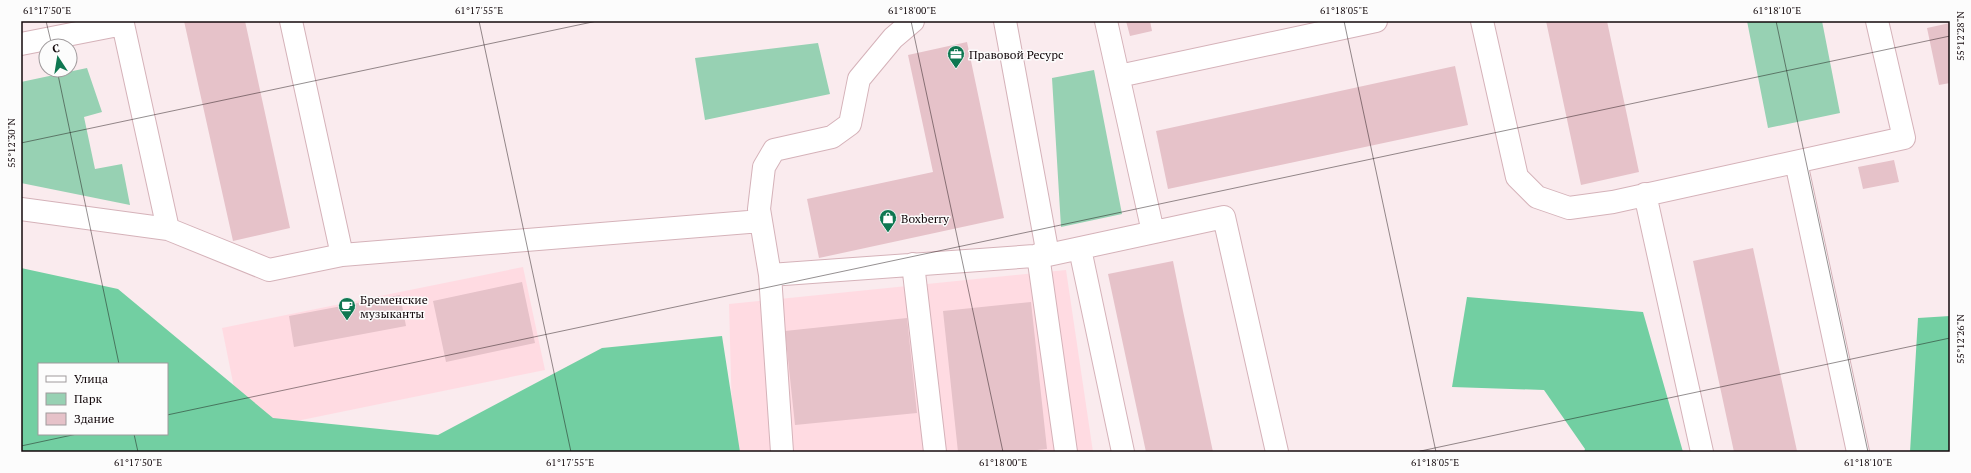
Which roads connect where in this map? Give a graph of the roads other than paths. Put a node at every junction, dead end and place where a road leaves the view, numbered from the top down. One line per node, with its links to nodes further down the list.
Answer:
1 (291, 21): 17 (lane)
2 (913, 21): 13 (lane)
3 (1005, 21): 18 (lane)
4 (1106, 21): 9 (lane)
5 (1376, 21): 9 (lane)
6 (1482, 21): 11 (lane)
7 (1877, 21): 10 (lane)
8 (21, 44): 14 (lane)
9 (1119, 76): 15 (lane)
10 (1796, 162): 11 (lane); 27 (lane)
11 (1646, 194): 26 (lane)
12 (21, 210): 14 (lane)
13 (761, 221): 17 (lane); 20 (lane)
14 (168, 229): 17 (lane)
15 (1153, 232): 16 (lane); 25 (lane)
16 (1080, 248): 18 (lane); 24 (lane)
17 (342, 255)
18 (1043, 255): 19 (lane); 23 (lane)
19 (913, 264): 20 (lane); 22 (lane)
20 (770, 275): 21 (lane)
21 (782, 452)
22 (935, 452)
23 (1066, 452)
24 (1123, 452)
25 (1277, 452)
26 (1702, 452)
27 (1858, 452)

